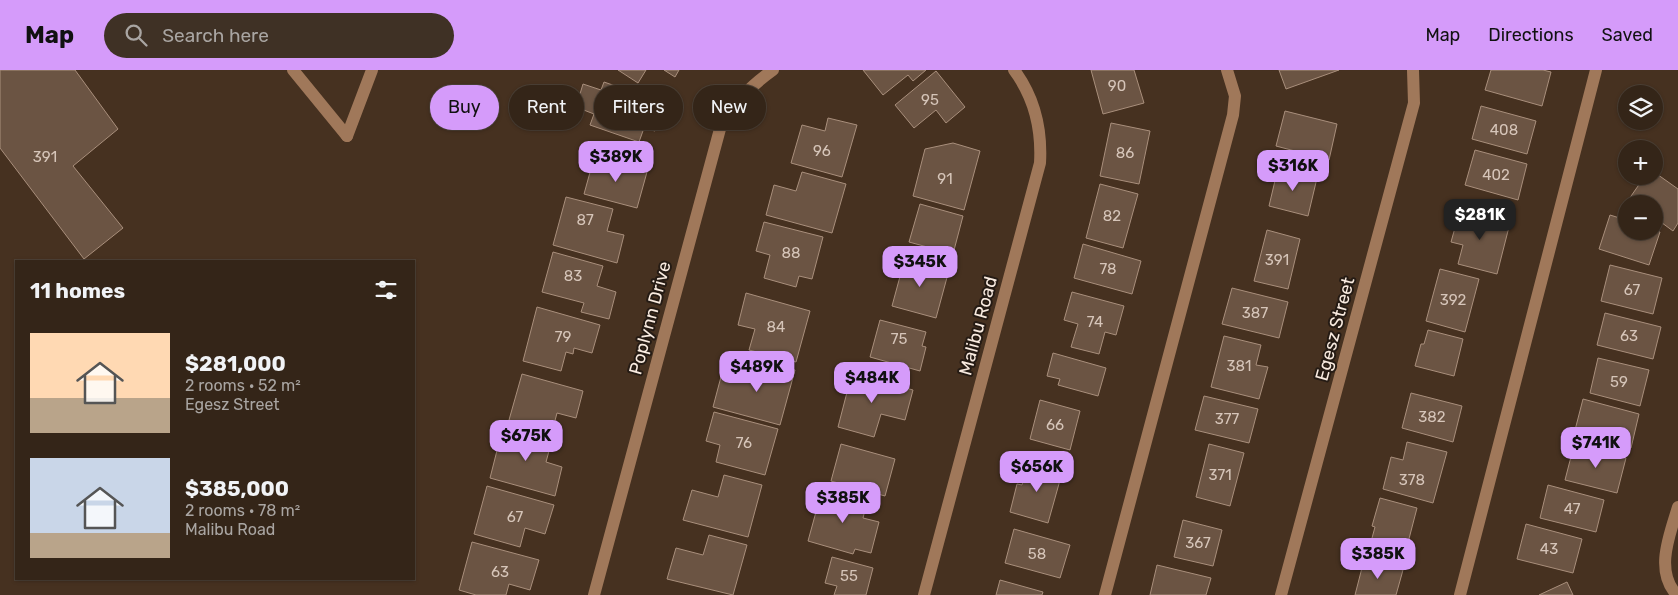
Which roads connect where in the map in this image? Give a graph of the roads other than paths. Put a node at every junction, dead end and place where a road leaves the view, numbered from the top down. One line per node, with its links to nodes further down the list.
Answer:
1 (293, 70): 2 (street)
2 (372, 70)
3 (773, 70): 9 (street, Poplynn Drive)
4 (1014, 70): 10 (street, Malibu Road)
5 (1227, 70): 11 (street)
6 (1413, 70): 12 (street, Egesz Street)
7 (1596, 70): 13 (street)
8 (1678, 507): 14 (street)
9 (594, 595)
10 (924, 595)
11 (1104, 595)
12 (1282, 595)
13 (1460, 595)
14 (1677, 595)

